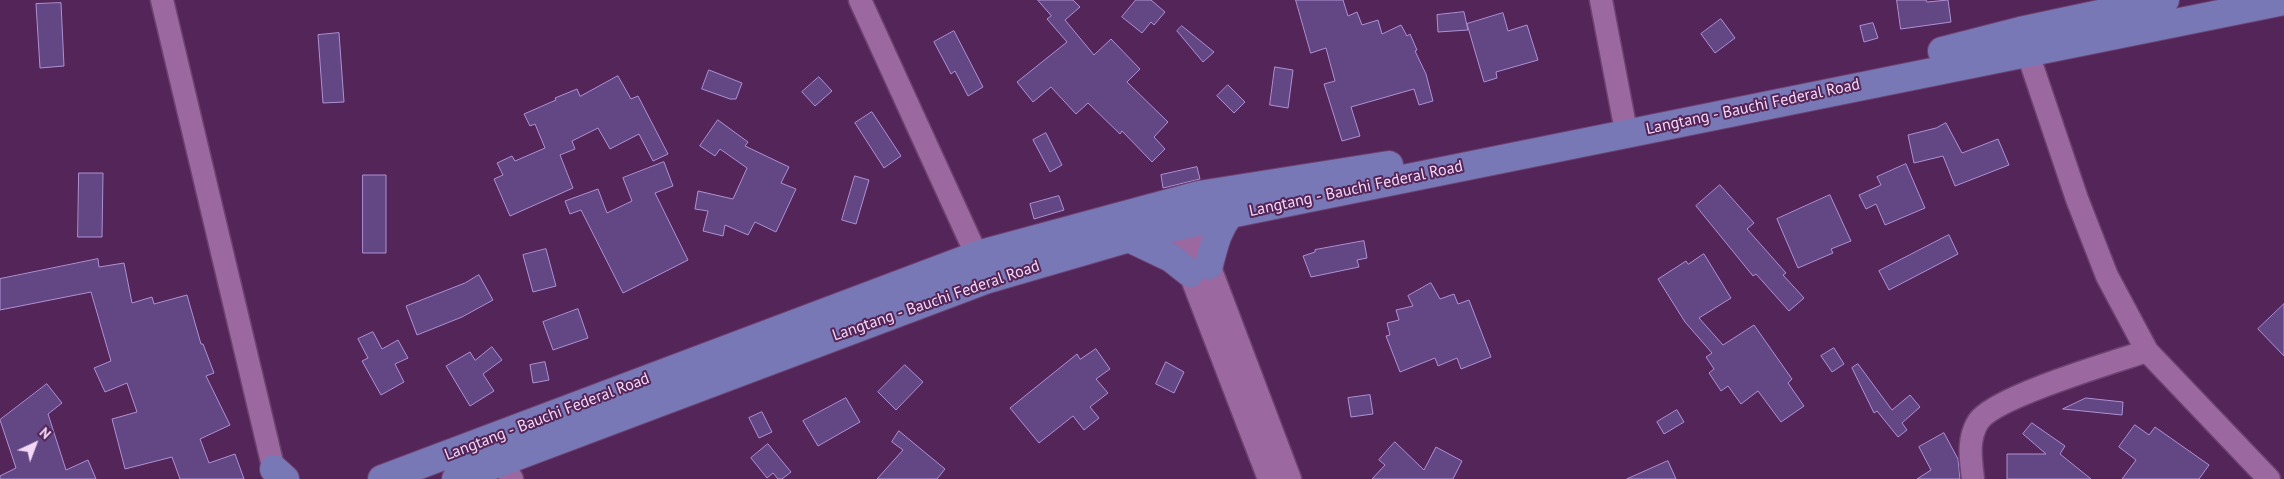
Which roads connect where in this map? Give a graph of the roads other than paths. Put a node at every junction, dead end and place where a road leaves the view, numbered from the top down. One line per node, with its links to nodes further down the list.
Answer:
1 (162, 0): 18 (street)
2 (860, 0): 13 (street)
3 (1601, 0): 7 (street)
4 (2165, 0): 7 (main road, Langtang - Bauchi Federal Road)
5 (2271, 2): 6 (main road, Langtang - Bauchi Federal Road)
6 (2027, 51): 10 (main road, Langtang - Bauchi Federal Road); 16 (street)
7 (1626, 131): 8 (main road, Langtang - Bauchi Federal Road)
8 (1207, 193): 9 (main road, Langtang - Bauchi Federal Road); 11 (street)
9 (1150, 207): 11 (street); 13 (main road, Langtang - Bauchi Federal Road)
10 (1230, 214): 11 (main road, Langtang - Bauchi Federal Road); 14 (main road)
11 (1185, 224): 12 (main road, Langtang - Bauchi Federal Road); 14 (street)
12 (1129, 238): 14 (main road); 15 (main road, Langtang - Bauchi Federal Road)
13 (976, 254): 15 (street); 19 (main road, Langtang - Bauchi Federal Road)
14 (1200, 269): 21 (street); 22 (street)
15 (988, 279): 17 (main road, Langtang - Bauchi Federal Road)
16 (2147, 351): 23 (street); 24 (street)
17 (507, 470): 20 (main road, Langtang - Bauchi Federal Road)
18 (278, 476)
19 (382, 479)
20 (456, 479)
21 (1269, 479)
22 (1290, 479)
23 (1973, 479)
24 (2269, 479)

